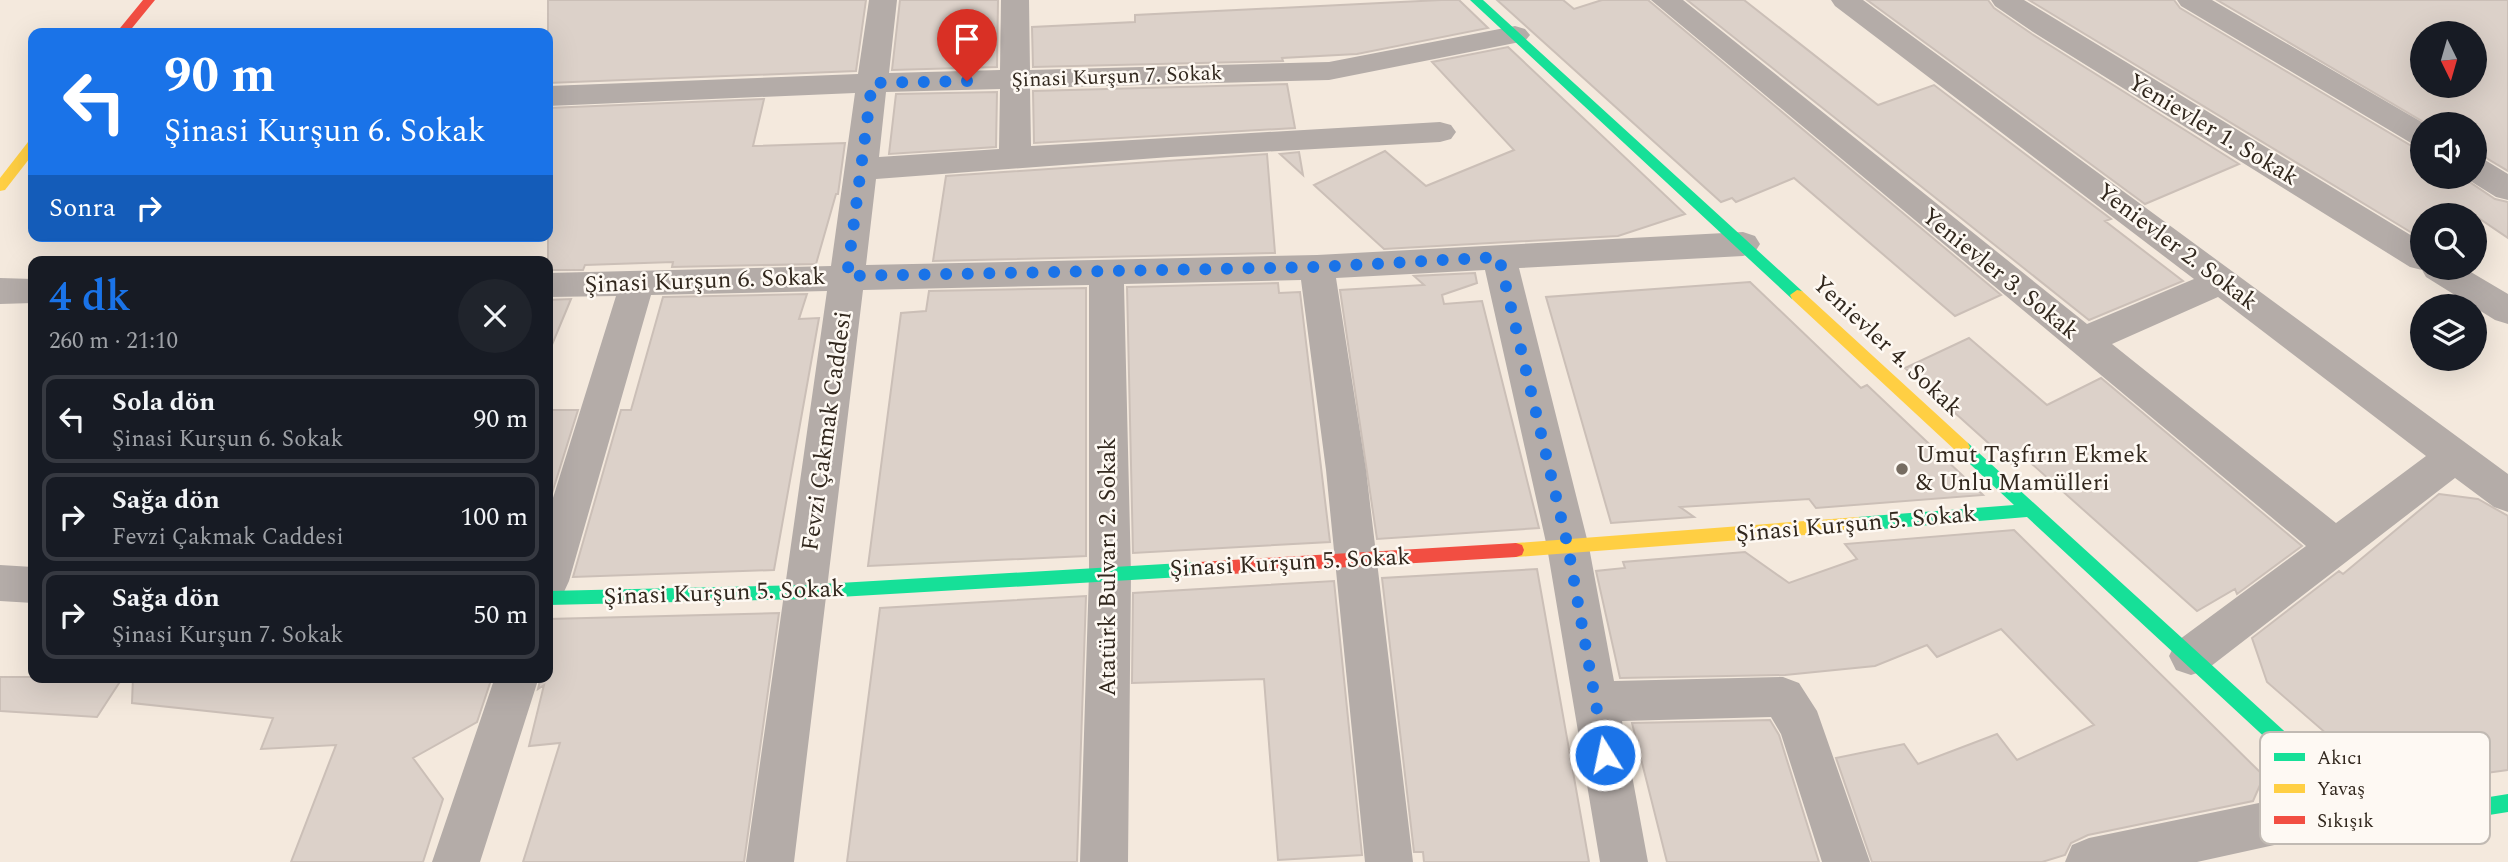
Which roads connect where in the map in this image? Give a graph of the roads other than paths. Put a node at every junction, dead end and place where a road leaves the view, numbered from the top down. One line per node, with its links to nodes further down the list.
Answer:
1 (149, 0): 9 (street)
2 (883, 0): 12 (street, Fevzi Çakmak Caddesi)
3 (1015, 0): 11 (street)
4 (1476, 0): 10 (street, Yenievler 4. Sokak)
5 (1665, 0): 35 (street, Yenievler 3. Sokak)
6 (1845, 0): 29 (street, Yenievler 2. Sokak)
7 (2005, 0): 23 (street, Yenievler 1. Sokak)
8 (2191, 0): 14 (street)
9 (126, 28)
10 (1515, 35): 11 (street, Şinasi Kurşun 7. Sokak); 22 (street, Yenievler 4. Sokak)
11 (1015, 80): 12 (street, Şinasi Kurşun 7. Sokak); 17 (street)
12 (872, 83): 13 (street, Şinasi Kurşun 7. Sokak); 18 (street, Fevzi Çakmak Caddesi)
13 (553, 96)
14 (2410, 129)
15 (1440, 132): 17 (street)
16 (28, 151): 20 (street)
17 (1015, 159): 18 (street)
18 (861, 169): 27 (street, Fevzi Çakmak Caddesi)
19 (2487, 176): 21 (street)
20 (0, 187)
21 (2508, 189)
22 (1743, 244): 24 (street, Şinasi Kurşun 6. Sokak); 38 (street, Yenievler 4. Sokak)
23 (2410, 251)
24 (1499, 257): 25 (street, Şinasi Kurşun 6. Sokak); 39 (street)
25 (1317, 267): 26 (street, Şinasi Kurşun 6. Sokak); 41 (street)
26 (1106, 271): 27 (street, Şinasi Kurşun 6. Sokak); 43 (street, Atatürk Bulvarı 2. Sokak)
27 (847, 276): 30 (street, Şinasi Kurşun 6. Sokak); 46 (street, Fevzi Çakmak Caddesi)
28 (2458, 280): 34 (street)
29 (2222, 281): 35 (street); 36 (street, Yenievler 2. Sokak)
30 (637, 284): 31 (street, Şinasi Kurşun 6. Sokak); 42 (street)
31 (553, 285)
32 (0, 291): 33 (street)
33 (28, 291)
34 (2508, 311)
35 (2083, 341): 40 (street, Yenievler 3. Sokak)
36 (2455, 456): 37 (street, Yenievler 2. Sokak); 40 (street)
37 (2508, 496)
38 (2032, 510): 39 (street, Şinasi Kurşun 5. Sokak); 48 (street, Yenievler 4. Sokak)
39 (1568, 547): 41 (street, Şinasi Kurşun 5. Sokak); 50 (street)
40 (2336, 547): 48 (street)
41 (1355, 559): 43 (street, Şinasi Kurşun 5. Sokak); 58 (street)
42 (553, 564)
43 (1110, 574): 46 (street, Şinasi Kurşun 5. Sokak); 57 (street, Atatürk Bulvarı 2. Sokak)
44 (0, 583): 45 (street)
45 (28, 585)
46 (805, 593): 47 (street, Şinasi Kurşun 5. Sokak); 56 (street, Fevzi Çakmak Caddesi)
47 (553, 598)
48 (2191, 656): 51 (street, Yenievler 4. Sokak)
49 (515, 683): 55 (street)
50 (1595, 702): 59 (street); 60 (street)
51 (2273, 732)
52 (2508, 803): 53 (street, Yenievler 4. Sokak)
53 (2490, 806)
54 (2260, 825): 61 (street)
55 (456, 862)
56 (770, 862)
57 (1104, 862)
58 (1389, 862)
59 (1624, 862)
60 (1846, 862)
61 (2089, 862)

